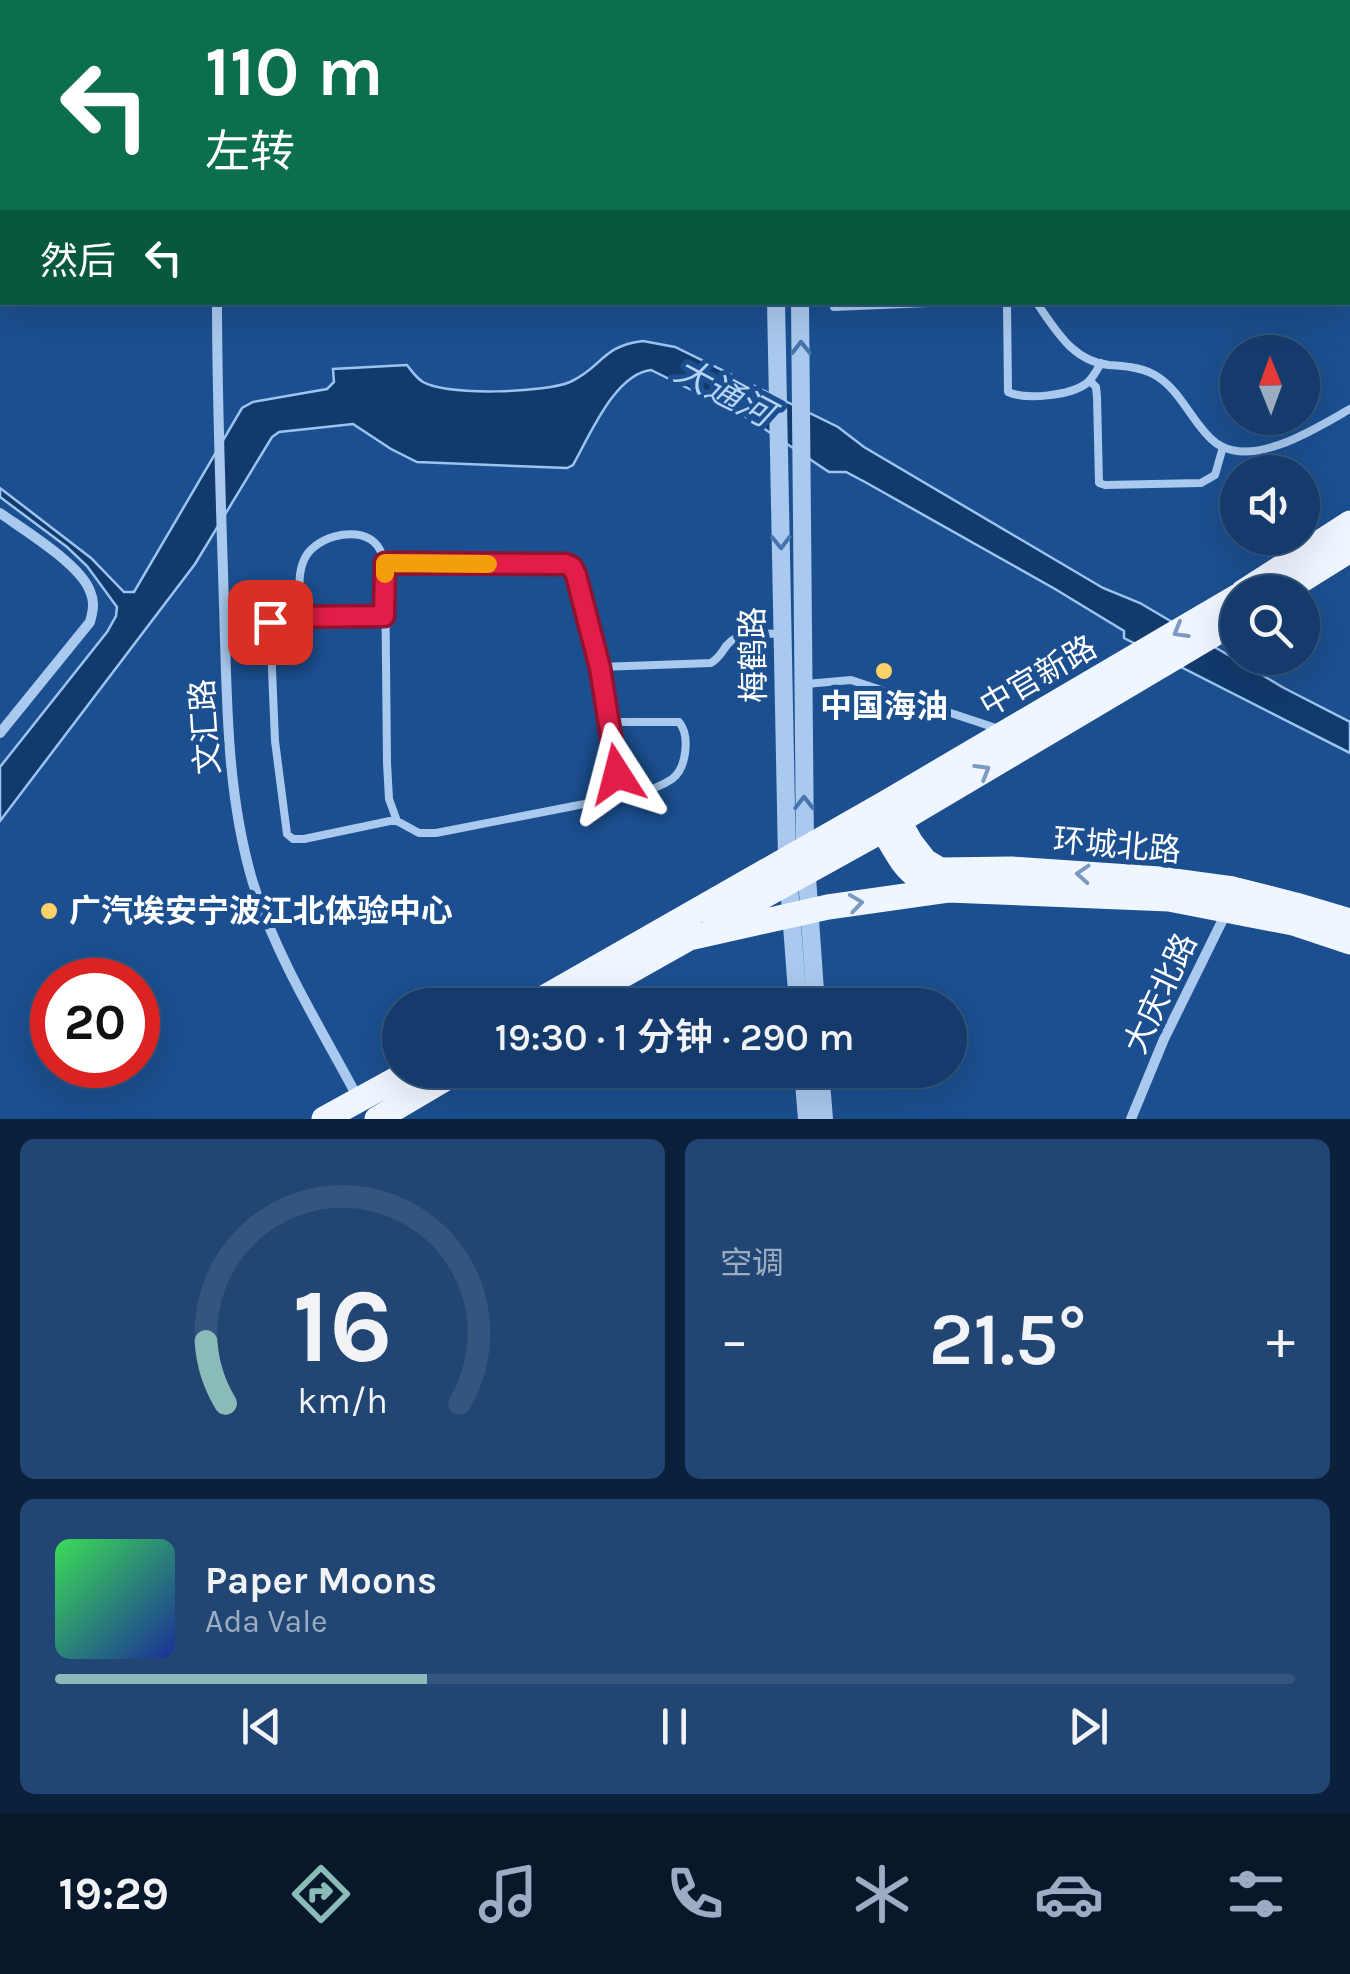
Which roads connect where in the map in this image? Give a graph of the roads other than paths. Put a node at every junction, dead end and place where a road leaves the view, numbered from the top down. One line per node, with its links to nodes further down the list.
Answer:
1 (217, 305): 46 (street, 文汇路)
2 (776, 305): 22 (street, 梅鹤路, one-way to 22)
3 (800, 305): 24 (street, 梅鹤路, one-way to 3)
4 (864, 305): 7 (lane)
5 (1006, 305): 9 (lane)
6 (1038, 305): 8 (lane)
7 (834, 306)
8 (1101, 363): 9 (lane); 11 (lane)
9 (1090, 381): 11 (lane)
10 (1350, 409): 11 (lane)
11 (1222, 448)
12 (0, 512): 27 (street)
13 (1350, 522): 16 (main road, 中官新路)
14 (1350, 550): 17 (main road)
15 (385, 563): 19 (lane); 20 (lane); 23 (lane)
16 (1276, 575)
17 (1310, 575)
18 (1220, 612): 26 (main road, 中官新路, one-way to 26)
19 (384, 616): 20 (lane); 30 (lane)
20 (301, 617): 30 (lane)
21 (1220, 617): 29 (main road, 中官新路, one-way to 21)
22 (782, 634): 23 (lane); 31 (street, 梅鹤路)
23 (600, 668): 25 (lane)
24 (804, 684): 26 (lane); 31 (street, 梅鹤路, one-way to 24)
25 (608, 722): 28 (lane); 28 (lane)
26 (1008, 732): 29 (main road, 中官新路)
27 (0, 733)
28 (621, 796): 30 (lane)
29 (885, 816): 31 (main road, 环城北路); 32 (main road, 环城北路); 33 (main road, 环城北路, one-way to 29)
30 (397, 821)
31 (796, 866): 34 (street, 梅鹤路); 36 (main road, 环城北路); 38 (main road, 环城北路)
32 (948, 890): 33 (main road, 环城北路); 34 (main road, 环城北路, one-way to 32)
33 (1230, 899): 35 (main road, 环城北路); 37 (main road, 环城北路); 51 (street, 大庆北路)
34 (800, 913): 36 (main road, 环城北路); 40 (street, 梅鹤路); 41 (street, 梅鹤路)
35 (1350, 921)
36 (689, 938): 39 (main road, 环城北路)
37 (1350, 942)
38 (563, 988)
39 (600, 988)
40 (798, 988)
41 (813, 988)
42 (390, 1088): 46 (main road)
43 (430, 1088): 48 (main road)
44 (804, 1088): 49 (street)
45 (821, 1088): 50 (street)
46 (364, 1109): 47 (main road)
47 (324, 1119)
48 (378, 1119)
49 (807, 1119)
50 (824, 1119)
51 (1130, 1119)

